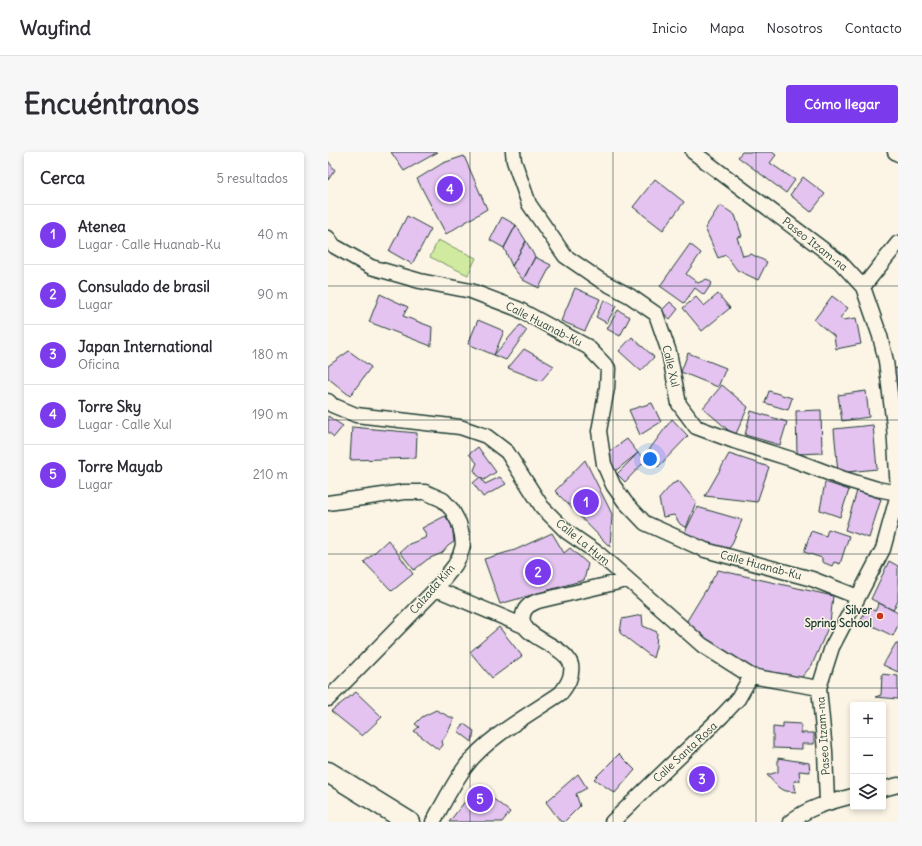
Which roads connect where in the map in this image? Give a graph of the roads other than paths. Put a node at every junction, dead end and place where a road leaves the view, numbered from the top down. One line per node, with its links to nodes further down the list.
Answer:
1 (513, 152): 10 (street, Calle Xul)
2 (693, 152): 7 (street, Paseo Itzam-na)
3 (895, 152): 4 (street)
4 (898, 154)
5 (328, 238): 14 (street, Calle Huanab-Ku)
6 (898, 244): 7 (street)
7 (863, 287): 9 (street, Paseo Itzam-na)
8 (328, 401): 12 (street, Calle La Hum)
9 (896, 426): 10 (street, Paseo Itzam-na)
10 (898, 493): 14 (street, Paseo Itzam-na)
11 (328, 503): 13 (street, Calzada Kim)
12 (627, 580): 15 (street); 16 (street, Calle La Hum)
13 (436, 589): 15 (street); 18 (street, Calzada Kim)
14 (858, 597): 17 (street, Paseo Itzam-na)
15 (524, 626): 25 (street)
16 (751, 676): 17 (street, Calle La Hum); 26 (street, Calle Santa Rosa)
17 (819, 688): 23 (street, Paseo Itzam-na)
18 (328, 699)
19 (328, 772): 24 (street)
20 (898, 785): 21 (street)
21 (886, 788)
22 (850, 797): 23 (street)
23 (827, 802): 27 (street)
24 (409, 822)
25 (433, 822)
26 (613, 822)
27 (790, 822)

